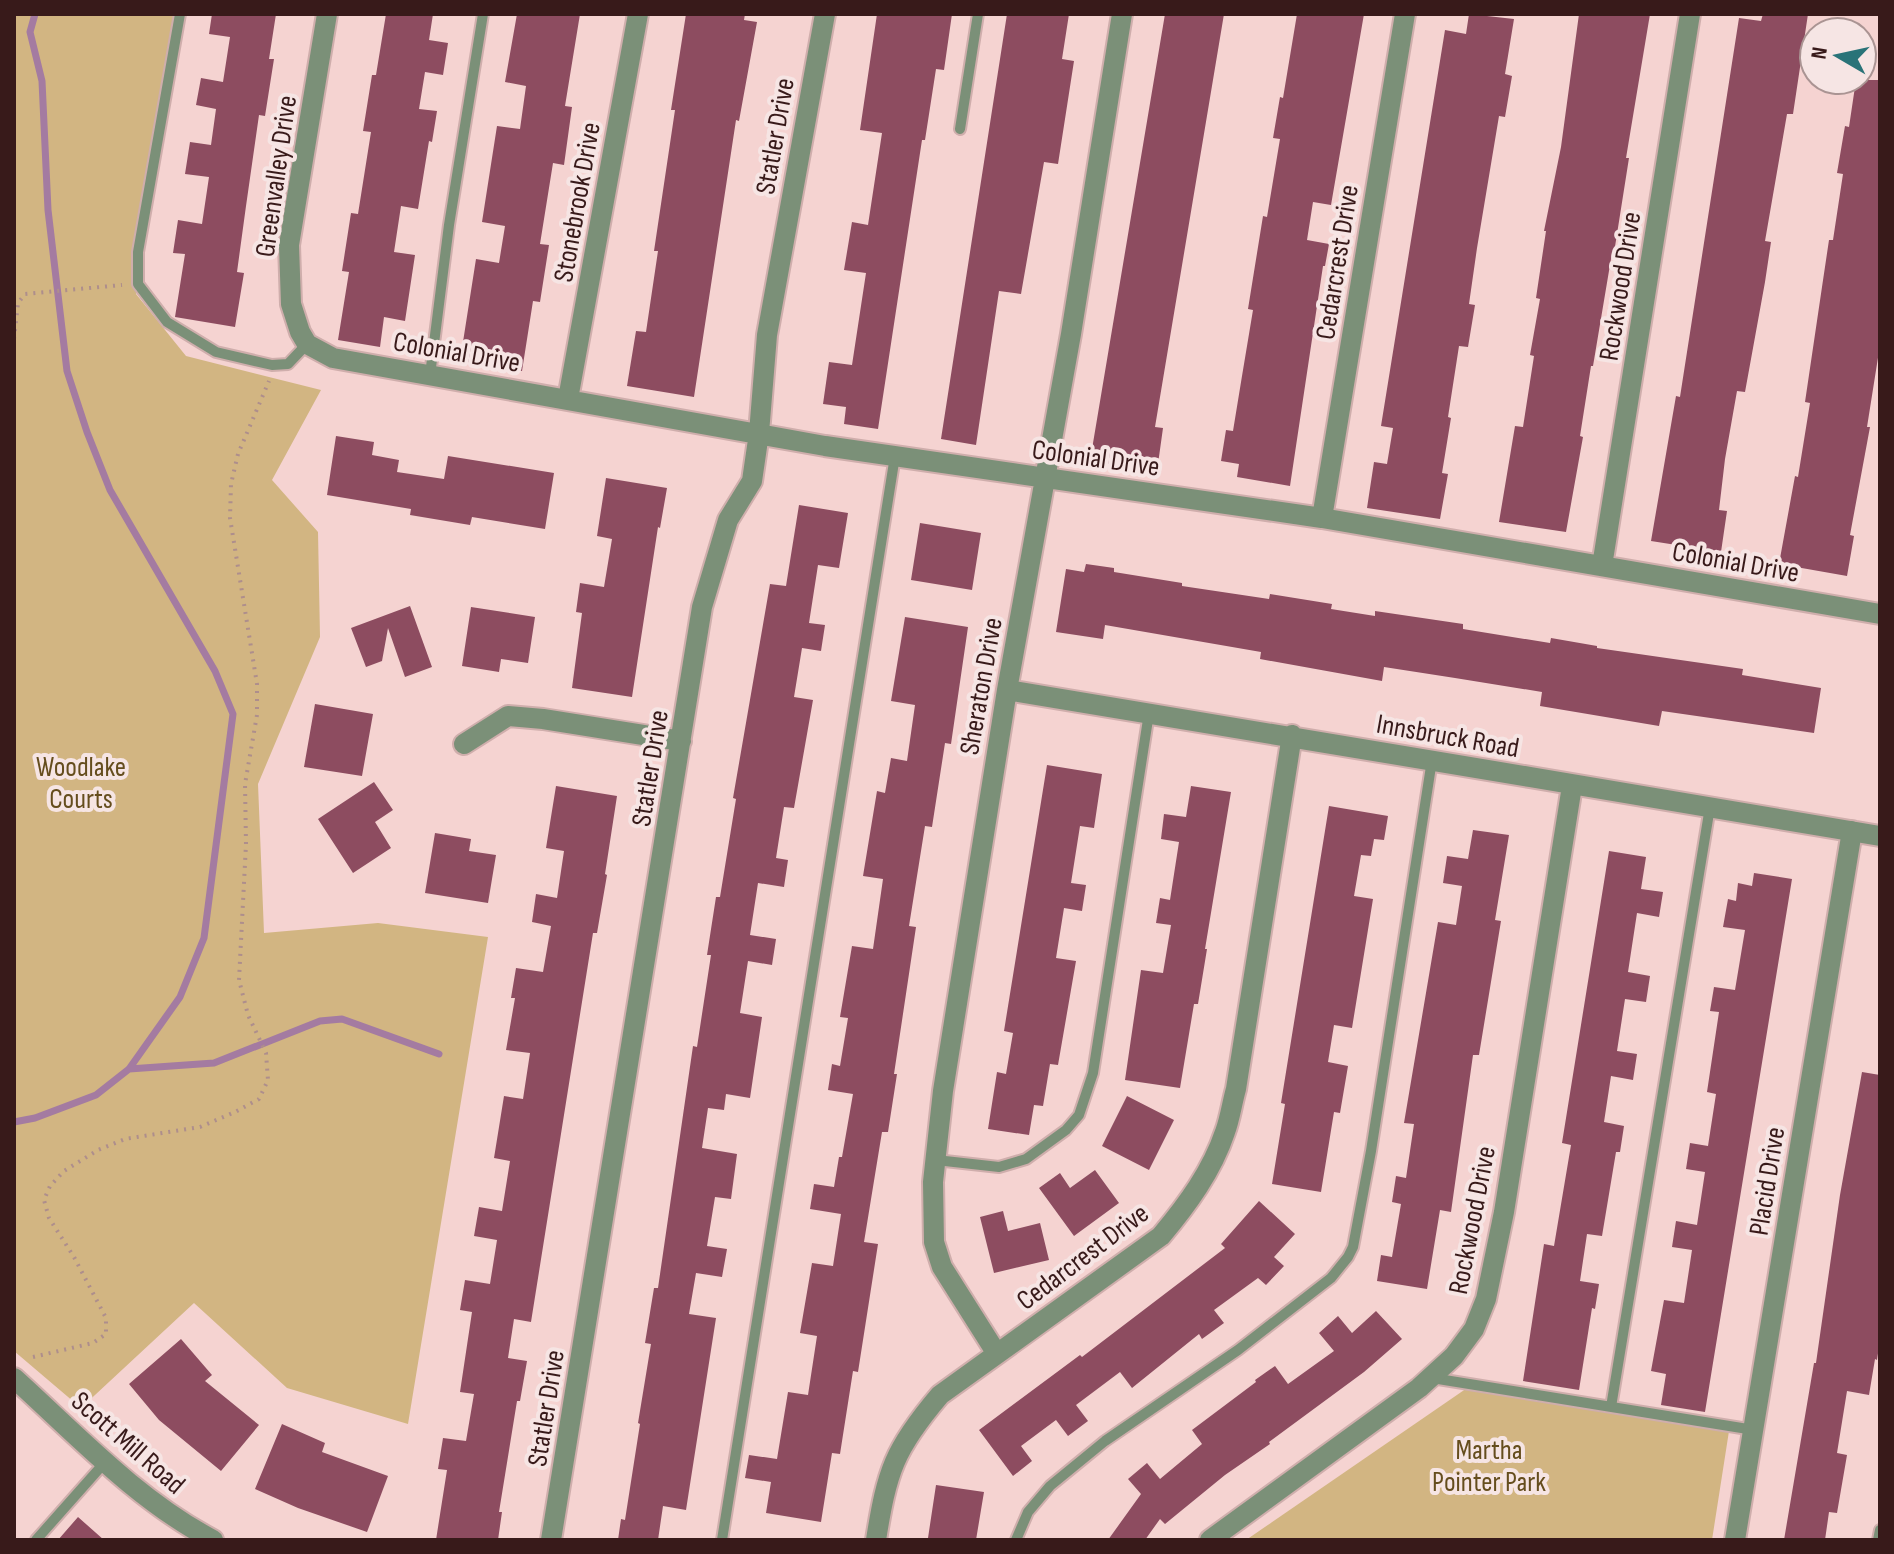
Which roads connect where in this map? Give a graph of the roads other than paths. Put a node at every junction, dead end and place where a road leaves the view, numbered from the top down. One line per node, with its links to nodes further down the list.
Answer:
1 (180, 14): 11 (lane)
2 (327, 14): 11 (street, Greenvalley Drive)
3 (483, 14): 12 (lane)
4 (638, 14): 13 (street, Stonebrook Drive)
5 (825, 14): 14 (street, Statler Drive)
6 (978, 14): 10 (lane)
7 (1122, 14): 16 (street, Sheraton Drive)
8 (1405, 14): 17 (street, Cedarcrest Drive)
9 (1690, 14): 18 (street, Rockwood Drive)
10 (960, 129)
11 (307, 344): 12 (street, Colonial Drive)
12 (430, 375): 13 (street, Colonial Drive)
13 (568, 399): 14 (street, Colonial Drive)
14 (759, 433): 15 (street, Colonial Drive); 23 (street, Statler Drive)
15 (895, 456): 16 (street, Colonial Drive); 41 (lane)
16 (1044, 478): 17 (street, Colonial Drive); 20 (street, Sheraton Drive)
17 (1322, 518): 18 (street, Colonial Drive)
18 (1602, 566): 19 (street, Colonial Drive)
19 (1880, 611)
20 (1007, 690): 21 (street, Innsbruck Road); 30 (street, Sheraton Drive)
21 (1149, 713): 22 (street, Innsbruck Road); 30 (lane)
22 (1292, 735): 25 (street, Innsbruck Road); 31 (street, Cedarcrest Drive)
23 (681, 741): 24 (street); 40 (street, Statler Drive)
24 (464, 744)
25 (1432, 760): 26 (street, Innsbruck Road); 43 (lane)
26 (1572, 786): 27 (street, Innsbruck Road); 33 (street, Rockwood Drive)
27 (1710, 807): 28 (street, Innsbruck Road); 34 (lane)
28 (1852, 831): 29 (street, Innsbruck Road); 35 (street, Placid Drive)
29 (1880, 836)
30 (936, 1160): 31 (street, Sheraton Drive)
31 (997, 1354): 42 (street, Cedarcrest Drive)
32 (14, 1378): 36 (street, Scott Mill Road)
33 (1430, 1378): 34 (lane); 44 (street, Rockwood Drive)
34 (1611, 1407): 35 (lane)
35 (1754, 1430): 45 (street, Placid Drive)
36 (106, 1461): 38 (lane); 39 (street, Scott Mill Road)
37 (1880, 1530): 46 (lane)
38 (36, 1540)
39 (213, 1540)
40 (551, 1540)
41 (722, 1540)
42 (876, 1540)
43 (1016, 1540)
44 (1210, 1540)
45 (1735, 1540)
46 (1878, 1540)

